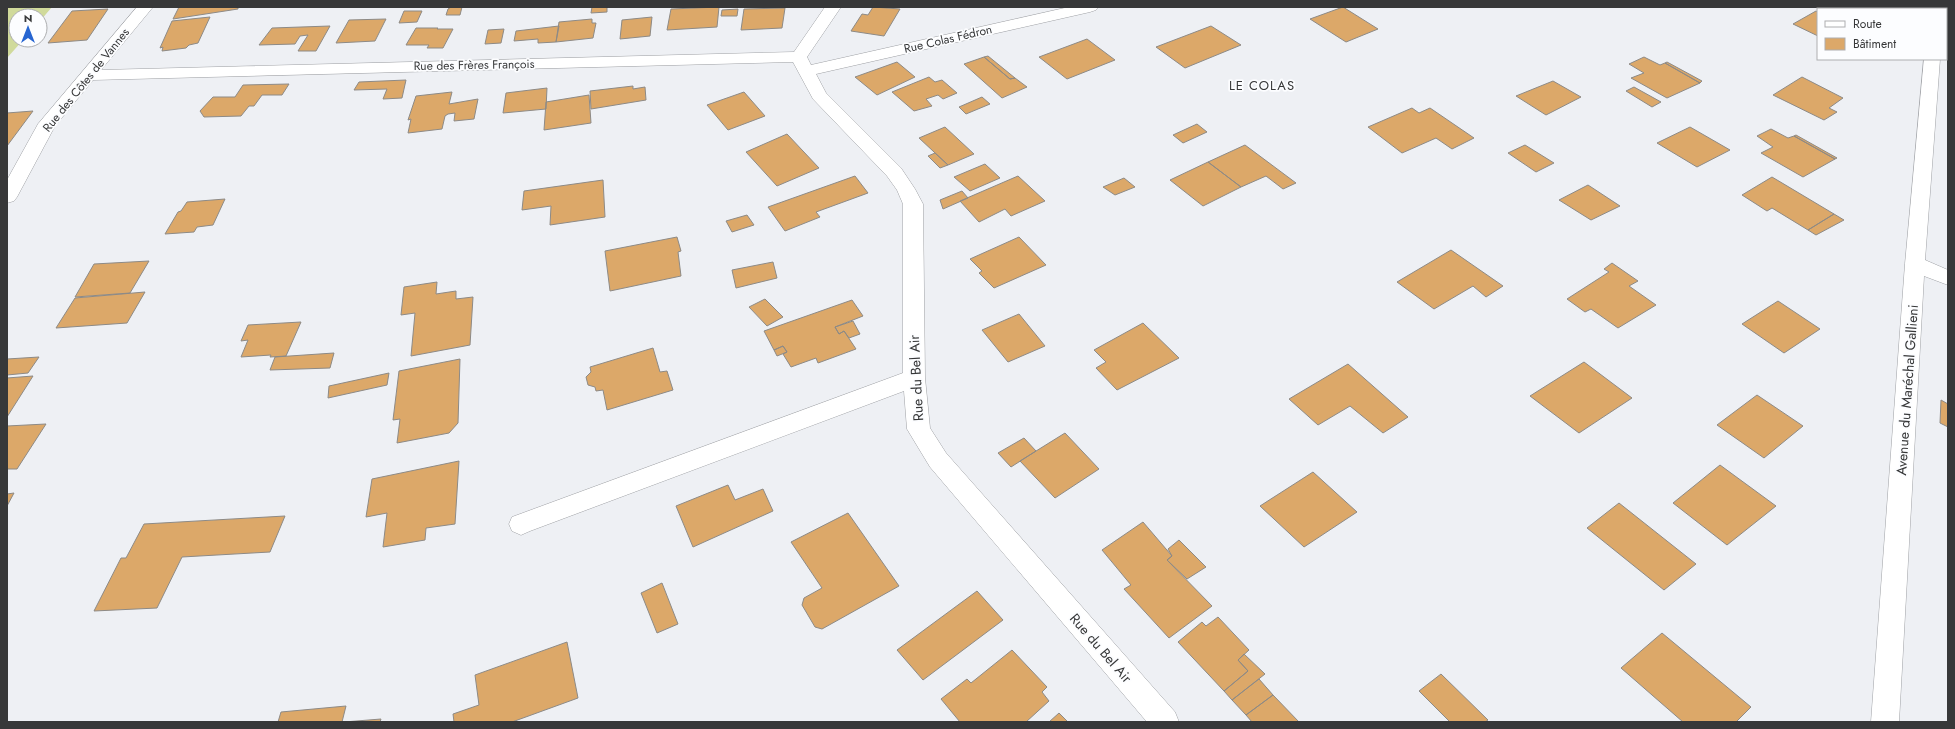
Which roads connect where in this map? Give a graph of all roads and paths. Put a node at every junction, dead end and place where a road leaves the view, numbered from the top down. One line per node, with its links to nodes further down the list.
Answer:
1 (145, 7): 6 (street, Rue des Côtes de Vannes)
2 (833, 7): 5 (street)
3 (1090, 7): 5 (street, Rue Colas Fédron)
4 (1932, 60): 8 (street, Avenue du Maréchal Gallieni)
5 (803, 64): 6 (street, Rue des Frères François); 10 (street, Rue du Bel Air)
6 (88, 75): 7 (street, Rue des Côtes de Vannes)
7 (7, 197)
8 (1915, 264): 9 (street); 13 (street, Avenue du Maréchal Gallieni)
9 (1948, 278)
10 (914, 378): 11 (street); 12 (street, Rue du Bel Air)
11 (521, 524)
12 (1165, 722)
13 (1886, 722)

